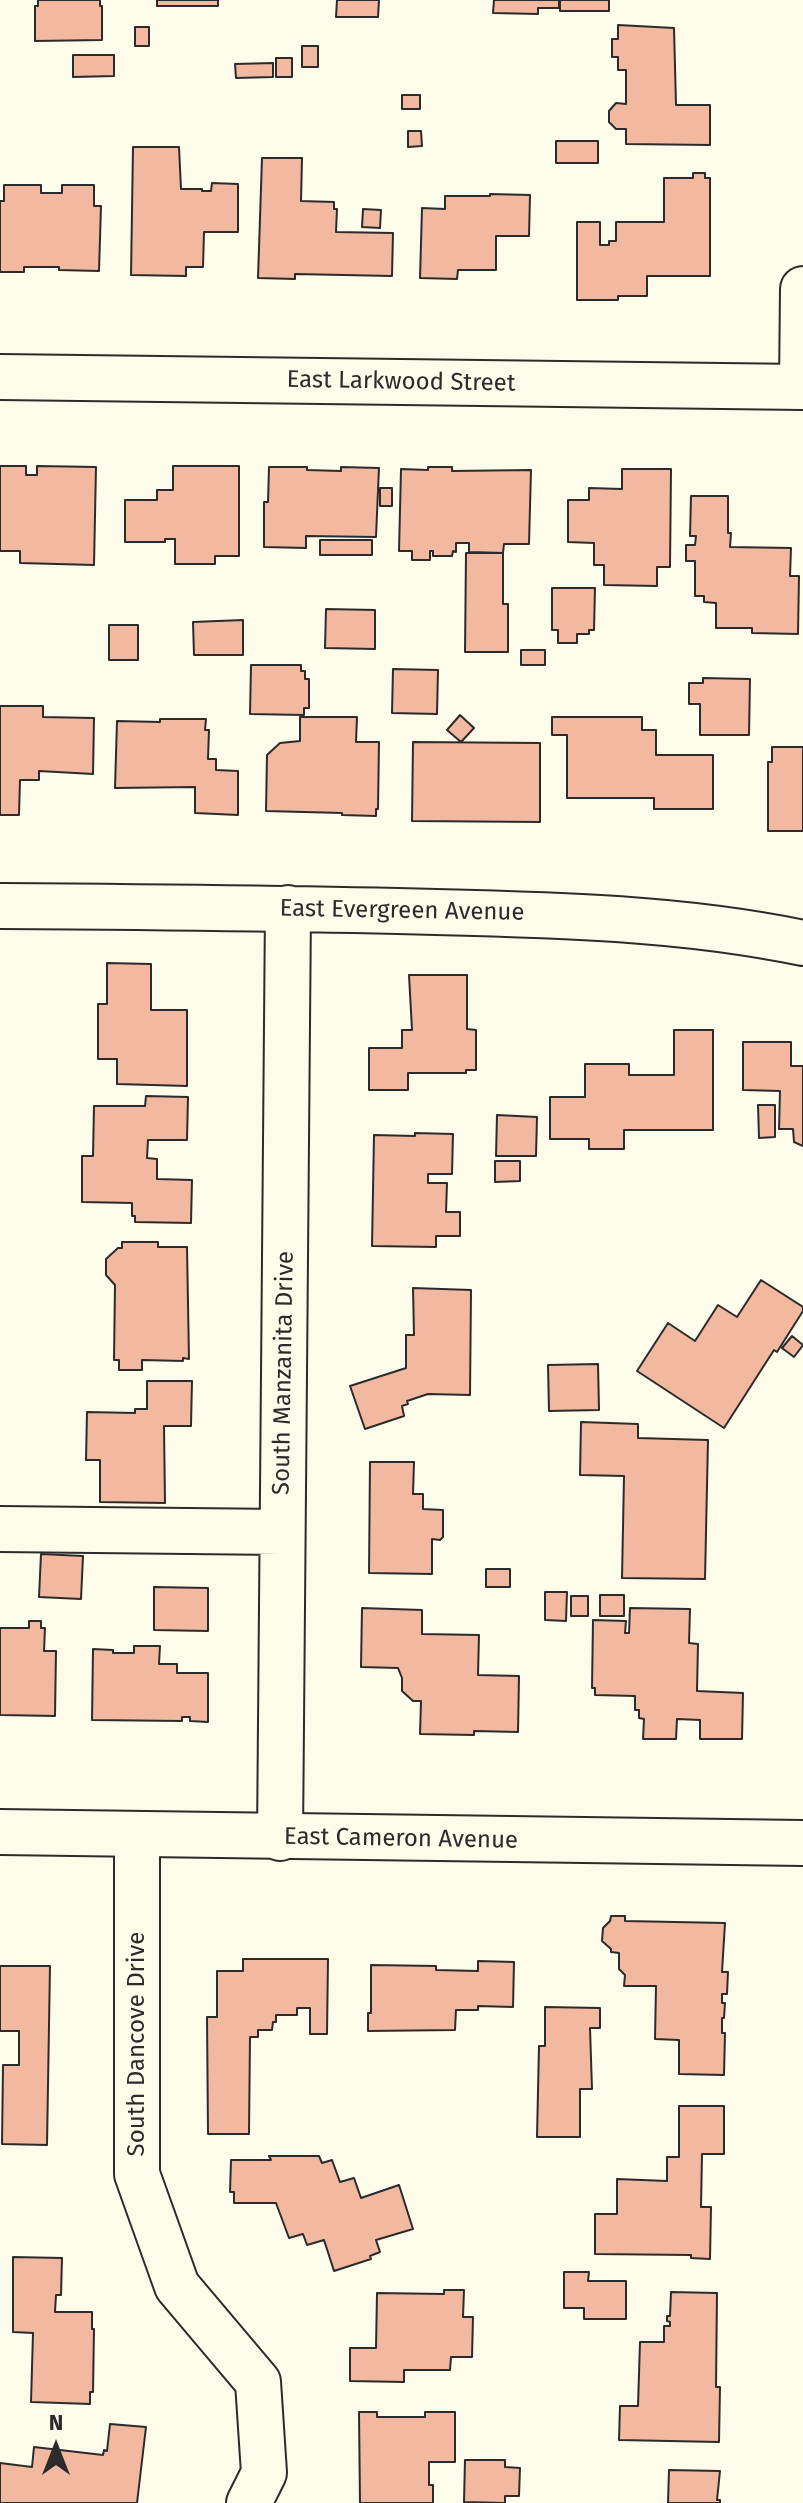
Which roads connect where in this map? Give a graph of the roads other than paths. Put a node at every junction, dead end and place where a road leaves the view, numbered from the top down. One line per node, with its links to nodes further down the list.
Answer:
1 (803, 289): 3 (street)
2 (0, 377): 3 (street, East Larkwood Street)
3 (802, 387)
4 (0, 906): 5 (street, East Evergreen Avenue)
5 (288, 908): 6 (street, East Evergreen Avenue); 8 (street, South Manzanita Drive)
6 (803, 943)
7 (0, 1529): 8 (street)
8 (282, 1532): 11 (street, South Manzanita Drive)
9 (0, 1832): 10 (street, East Cameron Avenue)
10 (137, 1834): 11 (street, East Cameron Avenue); 13 (street, South Dancove Drive)
11 (280, 1838): 12 (street, East Cameron Avenue)
12 (803, 1843)
13 (249, 2503)

